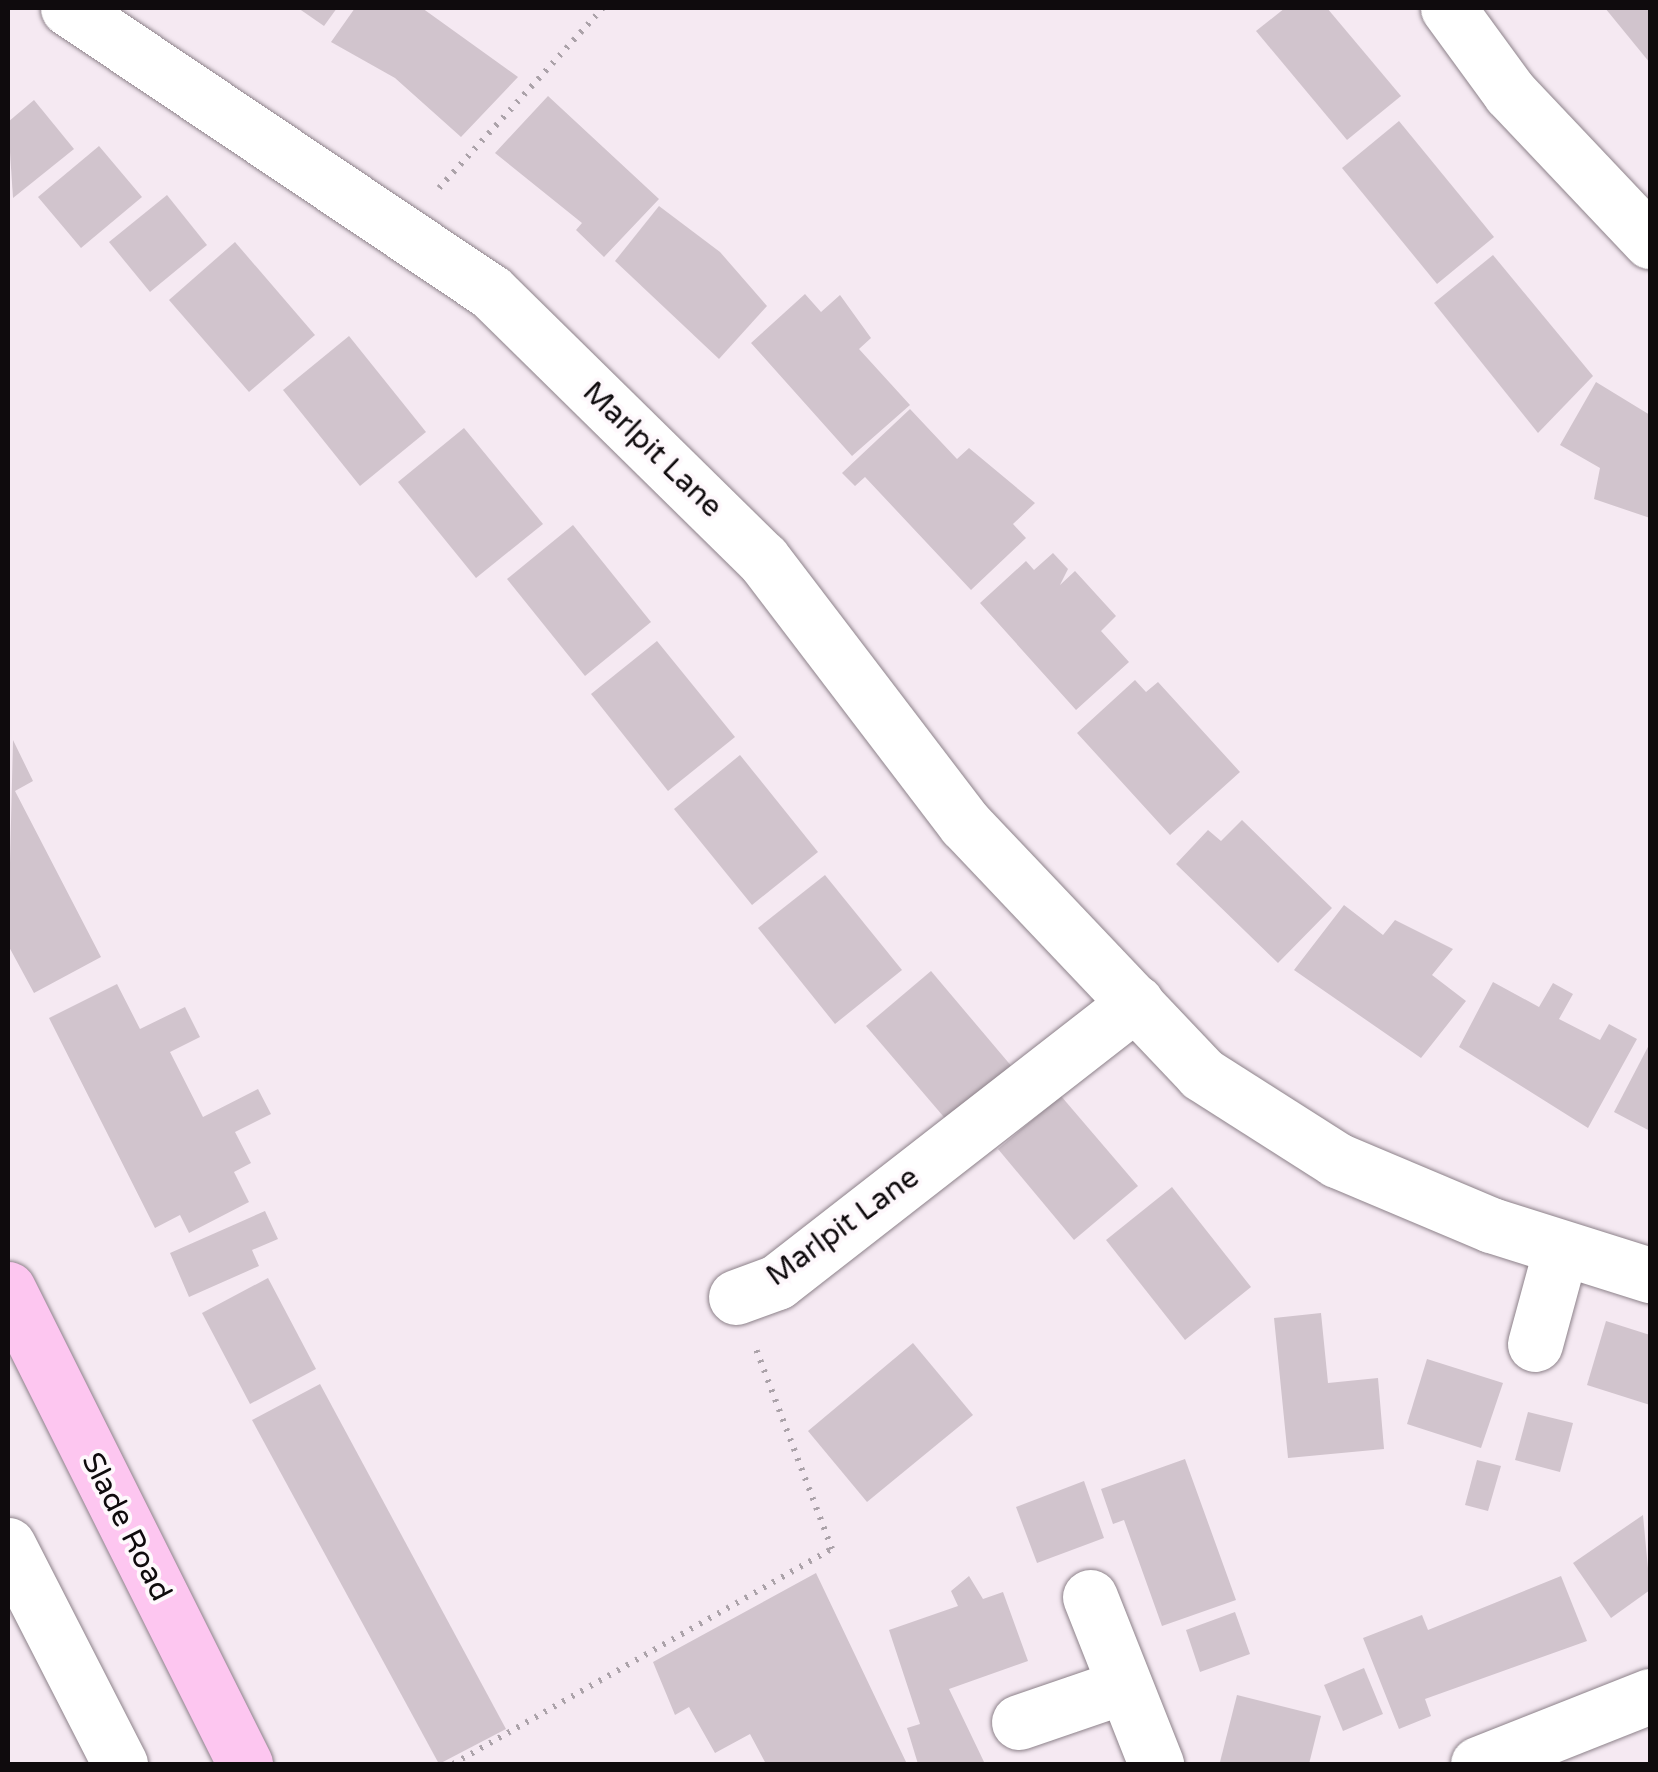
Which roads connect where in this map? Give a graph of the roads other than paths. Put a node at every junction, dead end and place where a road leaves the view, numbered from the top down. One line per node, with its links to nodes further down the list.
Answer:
1 (68, 8): 4 (street, Marlpit Lane)
2 (1448, 8): 3 (street)
3 (1650, 241)
4 (1136, 1003): 5 (street, Marlpit Lane); 8 (street, Marlpit Lane)
5 (1560, 1248): 6 (street, Marlpit Lane); 9 (street)
6 (1650, 1275)
7 (8, 1289): 16 (main road, Slade Road)
8 (736, 1297)
9 (1535, 1344)
10 (14, 1574): 15 (street)
11 (1090, 1598): 12 (street)
12 (1124, 1686): 14 (street); 17 (street)
13 (1650, 1696): 18 (street)
14 (1019, 1722)
15 (120, 1764)
16 (245, 1764)
17 (1156, 1764)
18 (1478, 1764)

